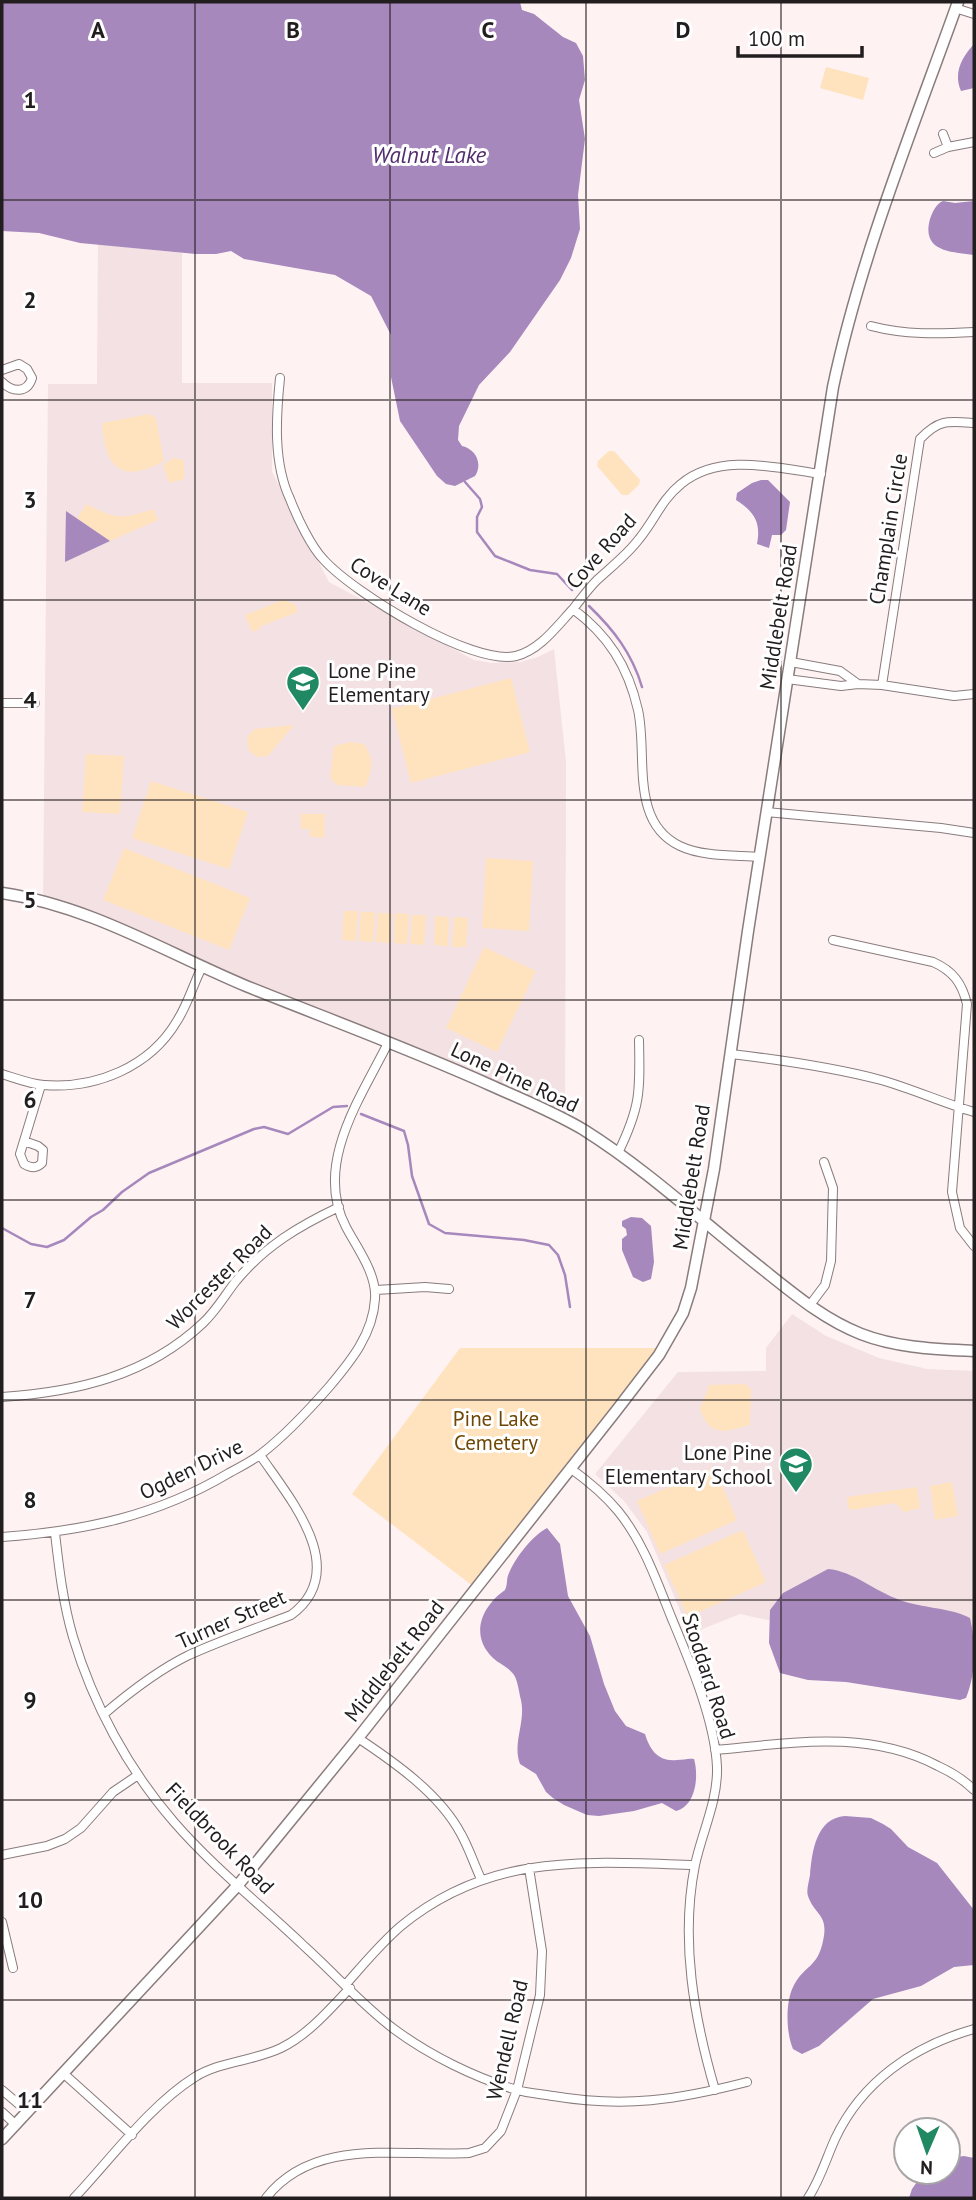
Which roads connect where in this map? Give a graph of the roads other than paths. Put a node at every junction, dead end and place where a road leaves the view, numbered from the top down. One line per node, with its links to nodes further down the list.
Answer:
1 (956, 5): 2 (street); 13 (street, Middlebelt Road)
2 (974, 14)
3 (943, 134): 5 (street)
4 (974, 142): 5 (street)
5 (947, 147): 6 (street)
6 (934, 153)
7 (871, 326): 8 (street)
8 (974, 331)
9 (2, 370): 11 (street)
10 (280, 378): 14 (street, Cove Lane)
11 (2, 382)
12 (974, 423): 18 (street, Champlain Circle)
13 (821, 474): 14 (street, Cove Road); 15 (street, Middlebelt Road)
14 (573, 609): 24 (street, Cove Road)
15 (791, 662): 16 (street, Middlebelt Road); 17 (street)
16 (788, 679): 17 (street); 22 (street, Middlebelt Road)
17 (858, 684): 18 (street)
18 (883, 685): 19 (street)
19 (974, 694)
20 (2, 703): 21 (street)
21 (35, 703)
22 (766, 812): 23 (street); 24 (street, Middlebelt Road)
23 (974, 833)
24 (760, 857): 30 (street, Middlebelt Road)
25 (2, 893): 27 (street, Lone Pine Road)
26 (833, 940): 33 (street)
27 (202, 967): 29 (street, Lone Pine Road); 32 (street)
28 (639, 1040): 36 (street)
29 (388, 1043): 36 (street, Lone Pine Road); 38 (street)
30 (731, 1054): 33 (street); 39 (street, Middlebelt Road)
31 (2, 1074): 32 (street)
32 (41, 1085): 35 (street)
33 (959, 1108): 34 (street); 40 (street)
34 (974, 1112)
35 (24, 1141)
36 (618, 1153): 39 (street, Lone Pine Road)
37 (824, 1161): 43 (street)
38 (339, 1207): 42 (street); 45 (street, Worcester Road)
39 (705, 1223): 43 (street, Lone Pine Road); 47 (street, Middlebelt Road)
40 (974, 1246)
41 (449, 1289): 42 (street)
42 (376, 1290): 46 (street, Ogden Drive)
43 (810, 1306): 44 (street, Lone Pine Road)
44 (974, 1351)
45 (2, 1397)
46 (260, 1455): 48 (street, Ogden Drive); 50 (street, Turner Street)
47 (570, 1468): 51 (street, Middlebelt Road); 52 (street, Stoddard Road)
48 (55, 1533): 49 (street, Ogden Drive); 50 (street, Fieldbrook Road)
49 (2, 1537)
50 (104, 1714): 53 (street, Fieldbrook Road)
51 (358, 1738): 58 (street); 59 (street, Middlebelt Road)
52 (715, 1750): 54 (street); 56 (street, Stoddard Road)
53 (138, 1775): 55 (street); 59 (street, Fieldbrook Road)
54 (973, 1787)
55 (2, 1855)
56 (695, 1865): 57 (street); 68 (street, Stoddard Road)
57 (529, 1868): 58 (street); 67 (street, Wendell Road)
58 (481, 1879): 62 (street)
59 (238, 1885): 62 (street, Fieldbrook Road); 64 (street, Middlebelt Road)
60 (2, 1922): 61 (street)
61 (13, 1968)
62 (348, 1986): 67 (street, Fieldbrook Road); 72 (street)
63 (974, 2029): 76 (street)
64 (63, 2073): 70 (street, Middlebelt Road); 72 (street)
65 (747, 2082): 68 (street, Fieldbrook Road)
66 (2, 2090): 70 (street)
67 (517, 2090): 68 (street, Fieldbrook Road); 75 (street, Wendell Road)
68 (716, 2090)
69 (2, 2112): 71 (street)
70 (28, 2112): 71 (street, Middlebelt Road)
71 (16, 2125): 73 (street, Middlebelt Road)
72 (132, 2135): 74 (street)
73 (2, 2139)
74 (74, 2198)
75 (265, 2198)
76 (808, 2198)

